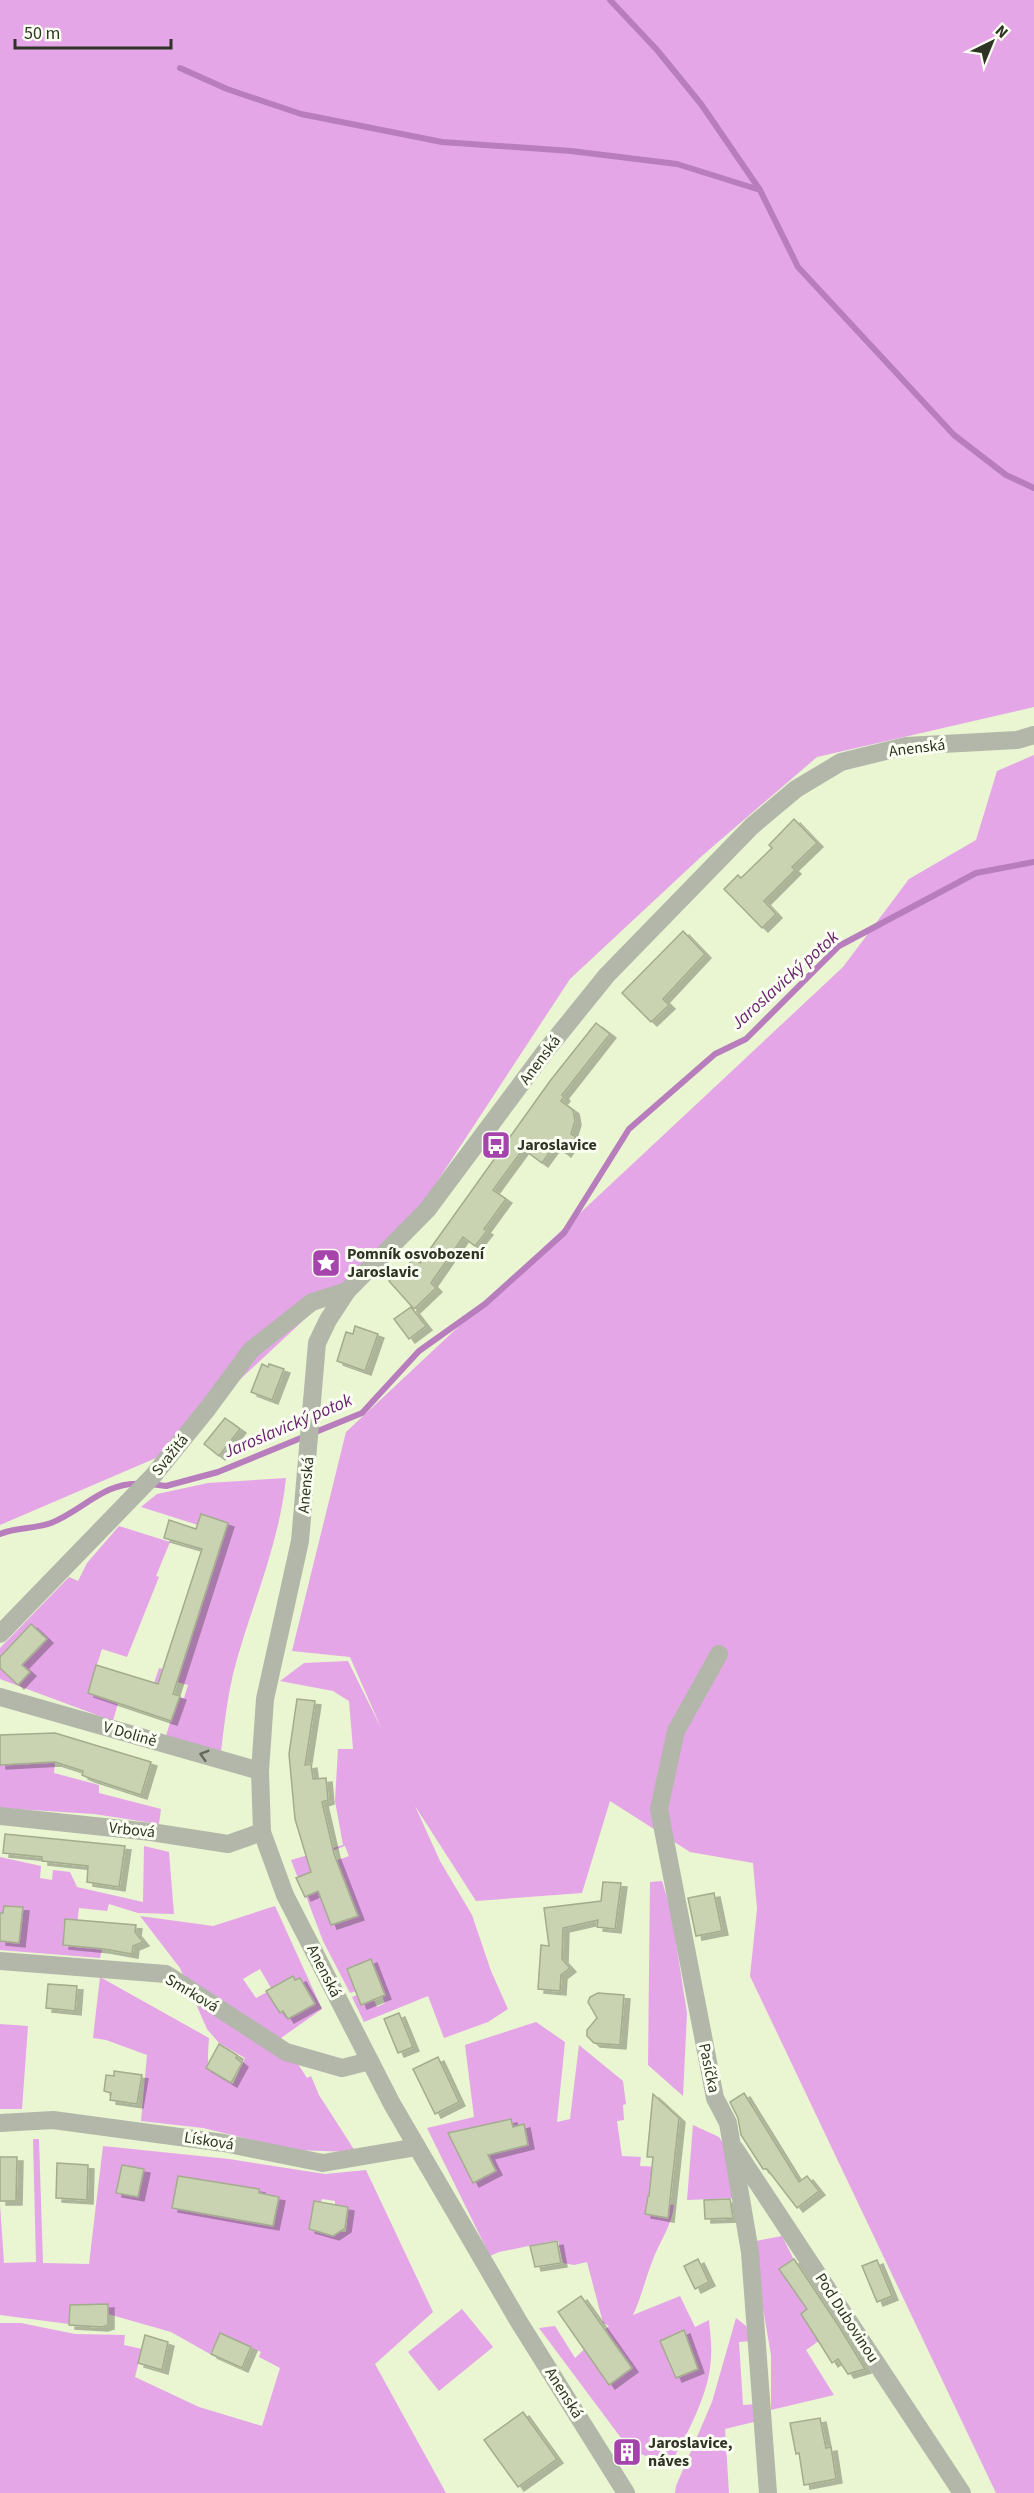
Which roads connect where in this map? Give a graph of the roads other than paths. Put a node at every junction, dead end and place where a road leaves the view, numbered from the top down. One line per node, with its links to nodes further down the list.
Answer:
1 (1025, 738): 2 (street, Anenská)
2 (346, 1292): 3 (street, Svažitá); 6 (street, Anenská)
3 (0, 1634)
4 (718, 1654): 12 (street, Pasíčka)
5 (0, 1697): 6 (street, V Dolině, one-way to 5)
6 (260, 1771): 8 (street, Anenská)
7 (0, 1816): 8 (street, Vrbová)
8 (262, 1832): 10 (street, Anenská)
9 (0, 1961): 10 (street, Smrková)
10 (370, 2061): 13 (street, Anenská)
11 (0, 2123): 13 (street, Lísková)
12 (732, 2143): 15 (street, Pasíčka); 16 (street, Pod Dubovinou)
13 (417, 2147): 14 (street, Anenská)
14 (627, 2493)
15 (768, 2493)
16 (962, 2493)

